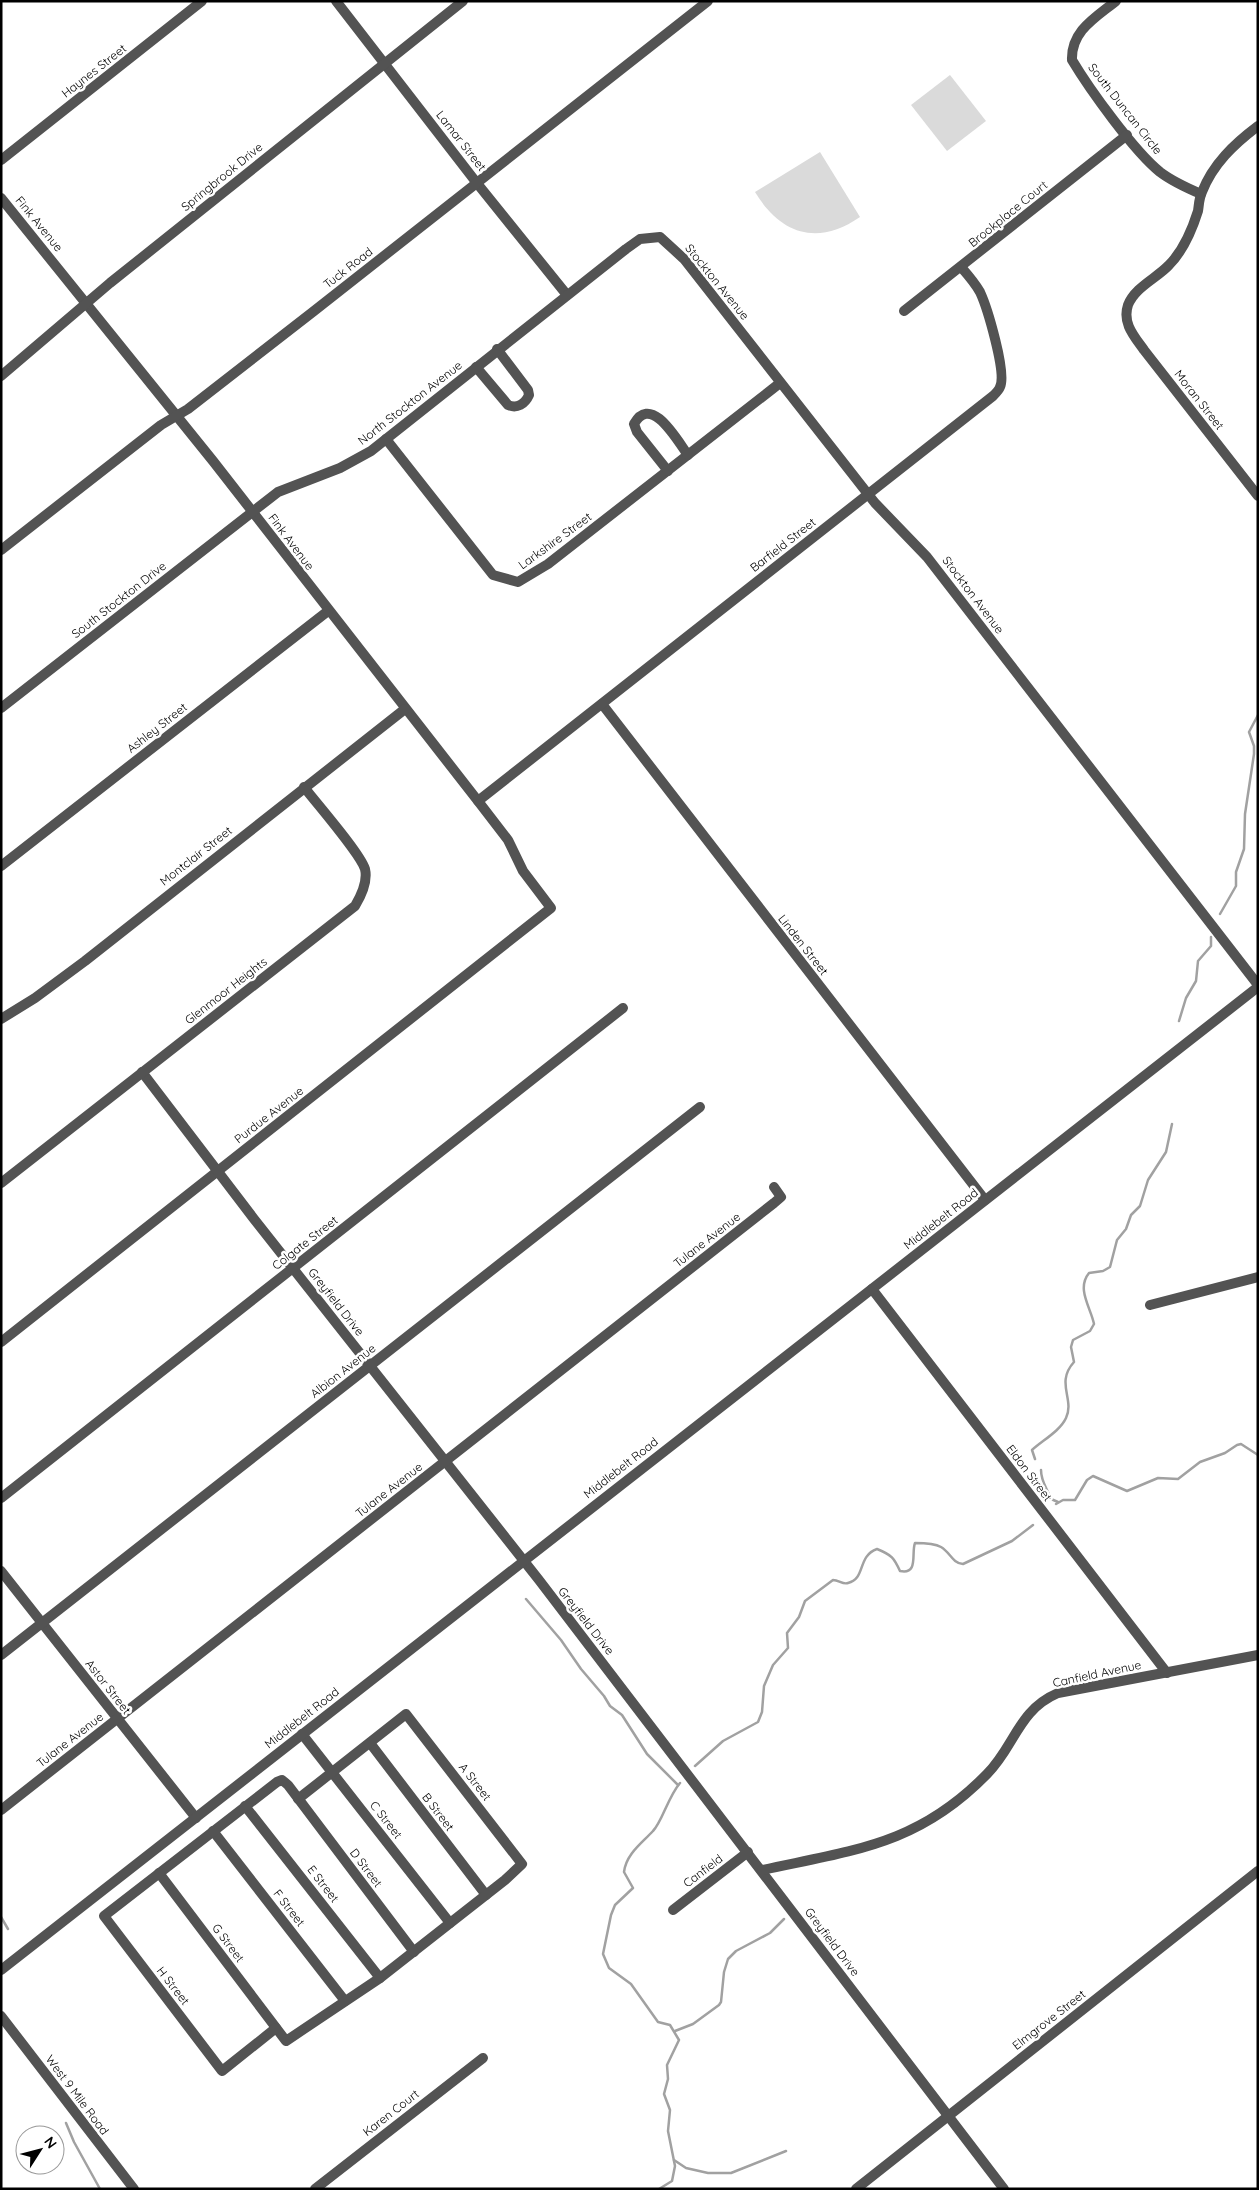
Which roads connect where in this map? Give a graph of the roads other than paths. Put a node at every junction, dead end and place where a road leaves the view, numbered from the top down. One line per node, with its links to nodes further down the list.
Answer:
1 (202, 1): 9 (street, Haynes Street)
2 (336, 1): 6 (street, Lamar Street)
3 (462, 1): 6 (street, Springbrook Drive)
4 (708, 1): 10 (street, Tuck Road)
5 (1116, 1): 8 (street, South Duncan Circle)
6 (384, 63): 10 (street, Lamar Street); 16 (street, Springbrook Drive)
7 (1258, 126): 11 (street)
8 (1127, 135): 11 (street, South Duncan Circle); 14 (street, Brookplace Court)
9 (1, 160)
10 (476, 182): 15 (street, Lamar Street); 22 (street, Tuck Road)
11 (1201, 194): 27 (street, Moran Street)
12 (1, 198): 16 (street, Fink Avenue)
13 (654, 236): 15 (street, North Stockton Avenue); 21 (street, Stockton Avenue)
14 (961, 267): 17 (street, Brookplace Court); 26 (street, Barfield Street)
15 (567, 295): 18 (street, North Stockton Avenue)
16 (88, 304): 20 (street, Springbrook Drive); 22 (street, Fink Avenue)
17 (904, 311)
18 (497, 349): 19 (street, North Stockton Avenue); 19 (street, North Stockton Avenue)
19 (476, 367): 23 (street, North Stockton Avenue)
20 (1, 376)
21 (780, 383): 24 (street, Larkshire Street); 26 (street, Stockton Avenue)
22 (177, 416): 28 (street, Fink Avenue); 29 (street, Tuck Road)
23 (386, 439): 25 (street, Larkshire Street); 28 (street, North Stockton Avenue)
24 (688, 455): 25 (street, Larkshire Street); 25 (street)
25 (668, 471)
26 (868, 494): 31 (street, Barfield Street); 38 (street, Stockton Avenue)
27 (1258, 496)
28 (252, 512): 30 (street, Fink Avenue); 32 (street, South Stockton Drive)
29 (1, 550)
30 (328, 611): 33 (street, Fink Avenue); 36 (street, Ashley Street)
31 (602, 704): 35 (street, Barfield Street); 46 (street, Linden Street)
32 (1, 708)
33 (405, 709): 34 (street, Montclair Street); 35 (street, Fink Avenue)
34 (304, 788): 40 (street, Montclair Street); 41 (street, Glenmoor Heights)
35 (478, 801): 37 (street, Fink Avenue)
36 (1, 866)
37 (551, 908): 43 (street, Purdue Avenue)
38 (1258, 986): 46 (street, Middlebelt Road)
39 (624, 1008): 47 (street, Colgate Street)
40 (1, 1019)
41 (142, 1072): 43 (street, Greyfield Drive); 44 (street, Glenmoor Heights)
42 (700, 1107): 52 (street, Albion Avenue)
43 (218, 1172): 47 (street, Greyfield Drive); 51 (street, Purdue Avenue)
44 (1, 1182)
45 (774, 1187): 53 (street, Tulane Avenue)
46 (985, 1200): 49 (street, Middlebelt Road)
47 (294, 1268): 52 (street, Greyfield Drive); 54 (street, Colgate Street)
48 (1258, 1277): 50 (street)
49 (872, 1289): 55 (street, Middlebelt Road); 60 (street, Eldon Street)
50 (1150, 1305)
51 (1, 1342)
52 (370, 1366): 53 (street, Greyfield Drive); 57 (street, Albion Avenue)
53 (446, 1462): 55 (street, Greyfield Drive); 61 (street, Tulane Avenue)
54 (1, 1498)
55 (523, 1560): 62 (street, Middlebelt Road); 70 (street, Greyfield Drive)
56 (1, 1571): 57 (street, Astor Street)
57 (43, 1622): 58 (street, Albion Avenue); 61 (street, Astor Street)
58 (1, 1655)
59 (1258, 1655): 60 (street, Canfield Avenue)
60 (1167, 1673): 71 (street, Canfield Avenue)
61 (118, 1719): 67 (street, Tulane Avenue); 68 (street, Astor Street)
62 (302, 1734): 64 (street, C Street); 68 (street, Middlebelt Road)
63 (370, 1743): 64 (street, A Street); 74 (street, B Street); 74 (street, A Street)
64 (332, 1772): 65 (street, A Street); 76 (street, C Street)
65 (298, 1799): 66 (street, D Street); 77 (street, D Street)
66 (245, 1806): 69 (street); 79 (street, E Street)
67 (1, 1810)
68 (196, 1818): 78 (street, Middlebelt Road)
69 (213, 1831): 73 (street); 80 (street, F Street)
70 (748, 1852): 71 (street, Greyfield Drive); 75 (street, Canfield)
71 (762, 1870): 84 (street, Greyfield Drive)
72 (1258, 1871): 84 (street, Elmgrove Street)
73 (159, 1873): 82 (street, G Street); 82 (street, H Street)
74 (486, 1895): 76 (street)
75 (672, 1910)
76 (450, 1922): 77 (street)
77 (414, 1952): 79 (street)
78 (1, 1970)
79 (380, 1978): 80 (street)
80 (345, 2001): 82 (street)
81 (1, 2016): 85 (street, West 9 Mile Road)
82 (276, 2028)
83 (482, 2058): 86 (street, Karen Court)
84 (948, 2116): 87 (street, Elmgrove Street); 88 (street, Greyfield Drive)
85 (134, 2189)
86 (315, 2189)
87 (856, 2189)
88 (1004, 2189)

